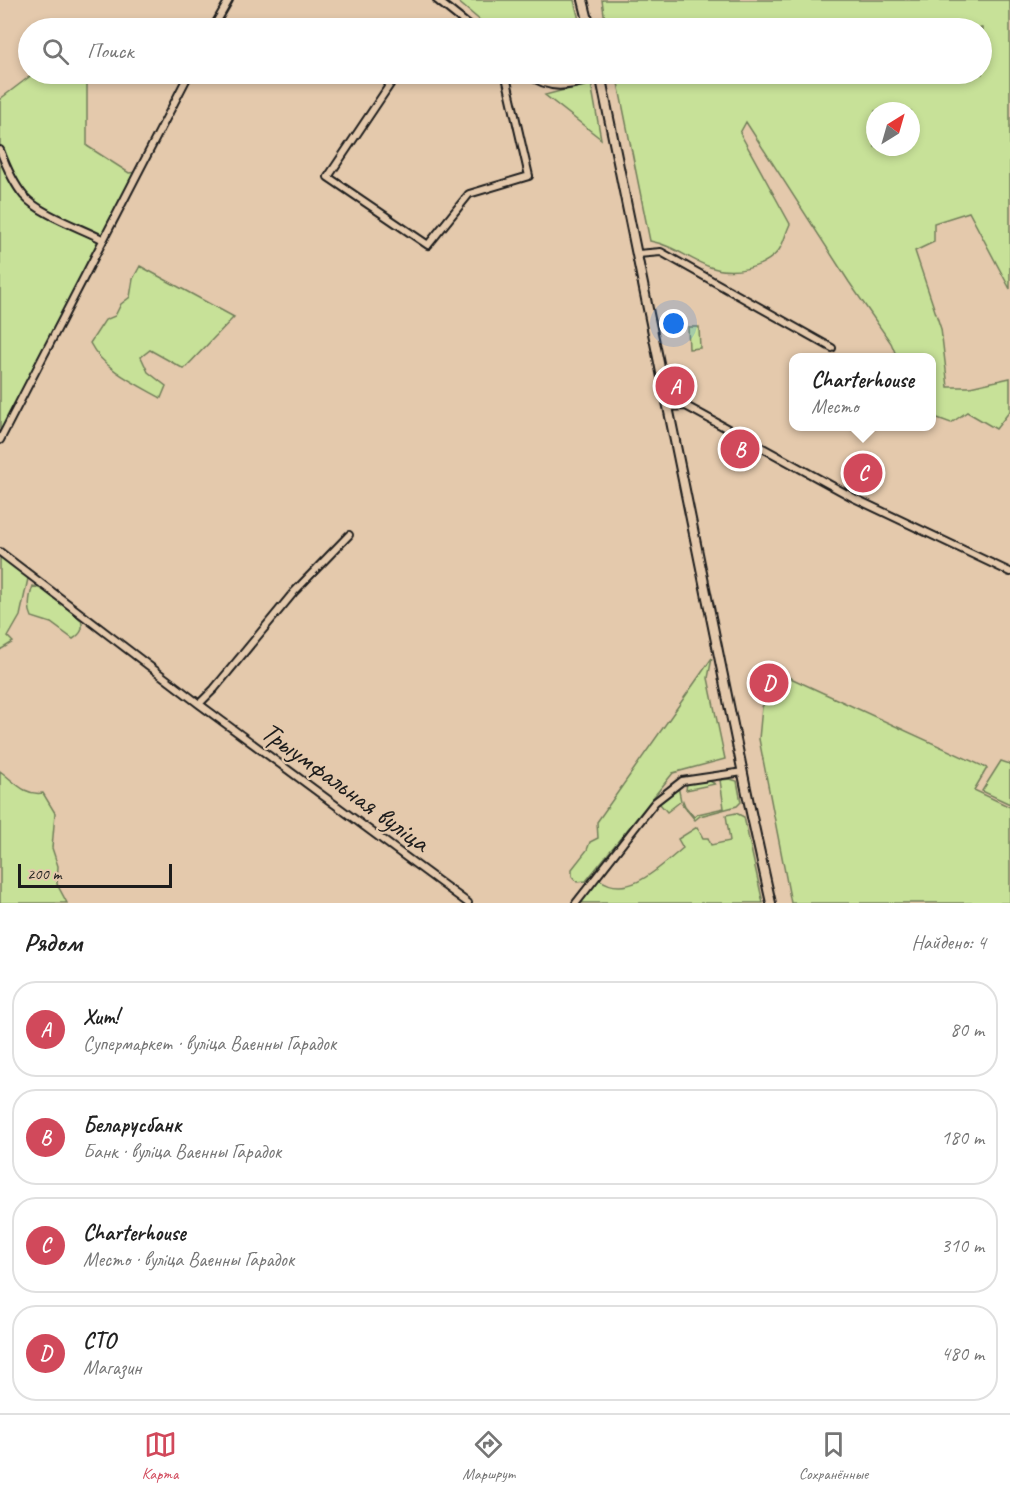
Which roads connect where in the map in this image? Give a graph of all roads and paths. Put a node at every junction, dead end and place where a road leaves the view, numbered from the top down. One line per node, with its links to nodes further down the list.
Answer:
1 (229, 0): 4 (street)
2 (437, 0): 5 (street)
3 (583, 0): 6 (main road)
4 (219, 18)
5 (459, 18)
6 (588, 18)
7 (184, 84): 14 (street)
8 (390, 84): 9 (street)
9 (508, 84)
10 (544, 84): 11 (street)
11 (564, 84)
12 (603, 84): 15 (main road)
13 (0, 150): 14 (street)
14 (102, 239): 18 (street)
15 (638, 254): 16 (street); 17 (main road)
16 (832, 348)
17 (668, 407): 21 (street); 23 (main road)
18 (0, 440)
19 (348, 535): 22 (street)
20 (0, 552): 22 (street, Трыумфальная вуліца)
21 (1010, 572)
22 (199, 704): 24 (street, Трыумфальная вуліца)
23 (743, 772): 25 (street); 26 (main road)
24 (468, 903)
25 (576, 903)
26 (771, 903)

